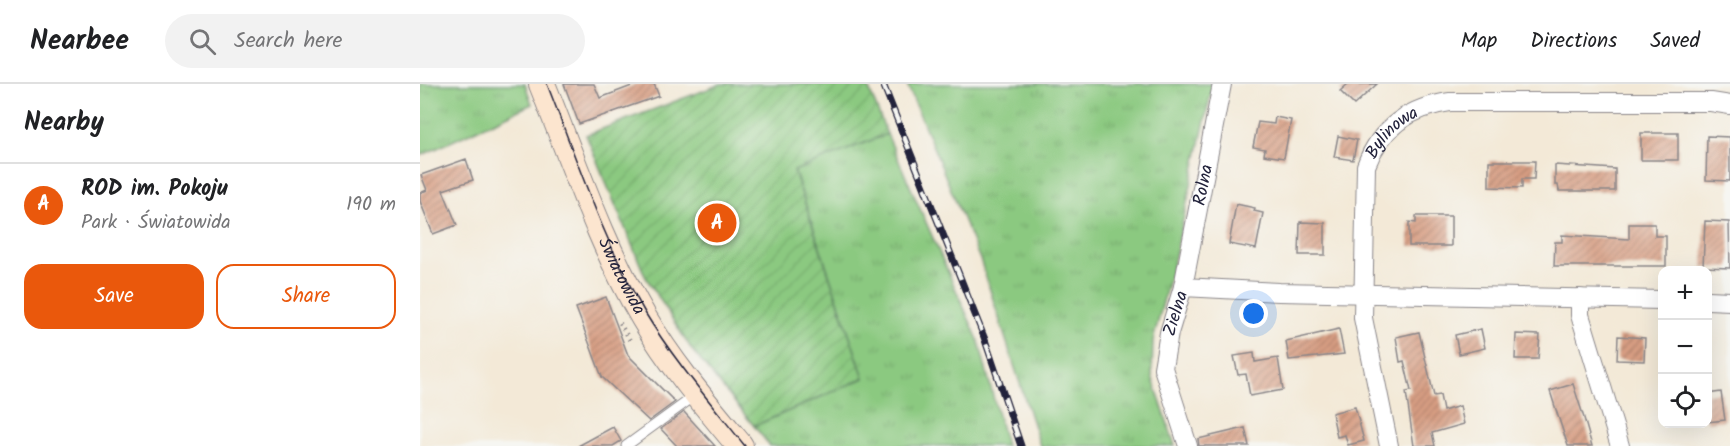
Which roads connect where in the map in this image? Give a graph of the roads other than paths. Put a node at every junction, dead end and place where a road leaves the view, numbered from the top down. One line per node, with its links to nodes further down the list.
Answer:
1 (542, 84): 10 (street, Światowida)
2 (1222, 84): 4 (street, Rolna)
3 (1730, 105): 5 (street, Bylinowa)
4 (1183, 287): 5 (street, Zielna); 13 (street, Zielna)
5 (1365, 293): 6 (street, Zielna); 14 (street)
6 (1580, 298): 7 (street, Zielna); 15 (street)
7 (1658, 300)
8 (1712, 300): 9 (street)
9 (1730, 301)
10 (697, 394): 11 (lane); 12 (street, Światowida)
11 (626, 446)
12 (740, 446)
13 (1188, 446)
14 (1389, 446)
15 (1620, 446)

